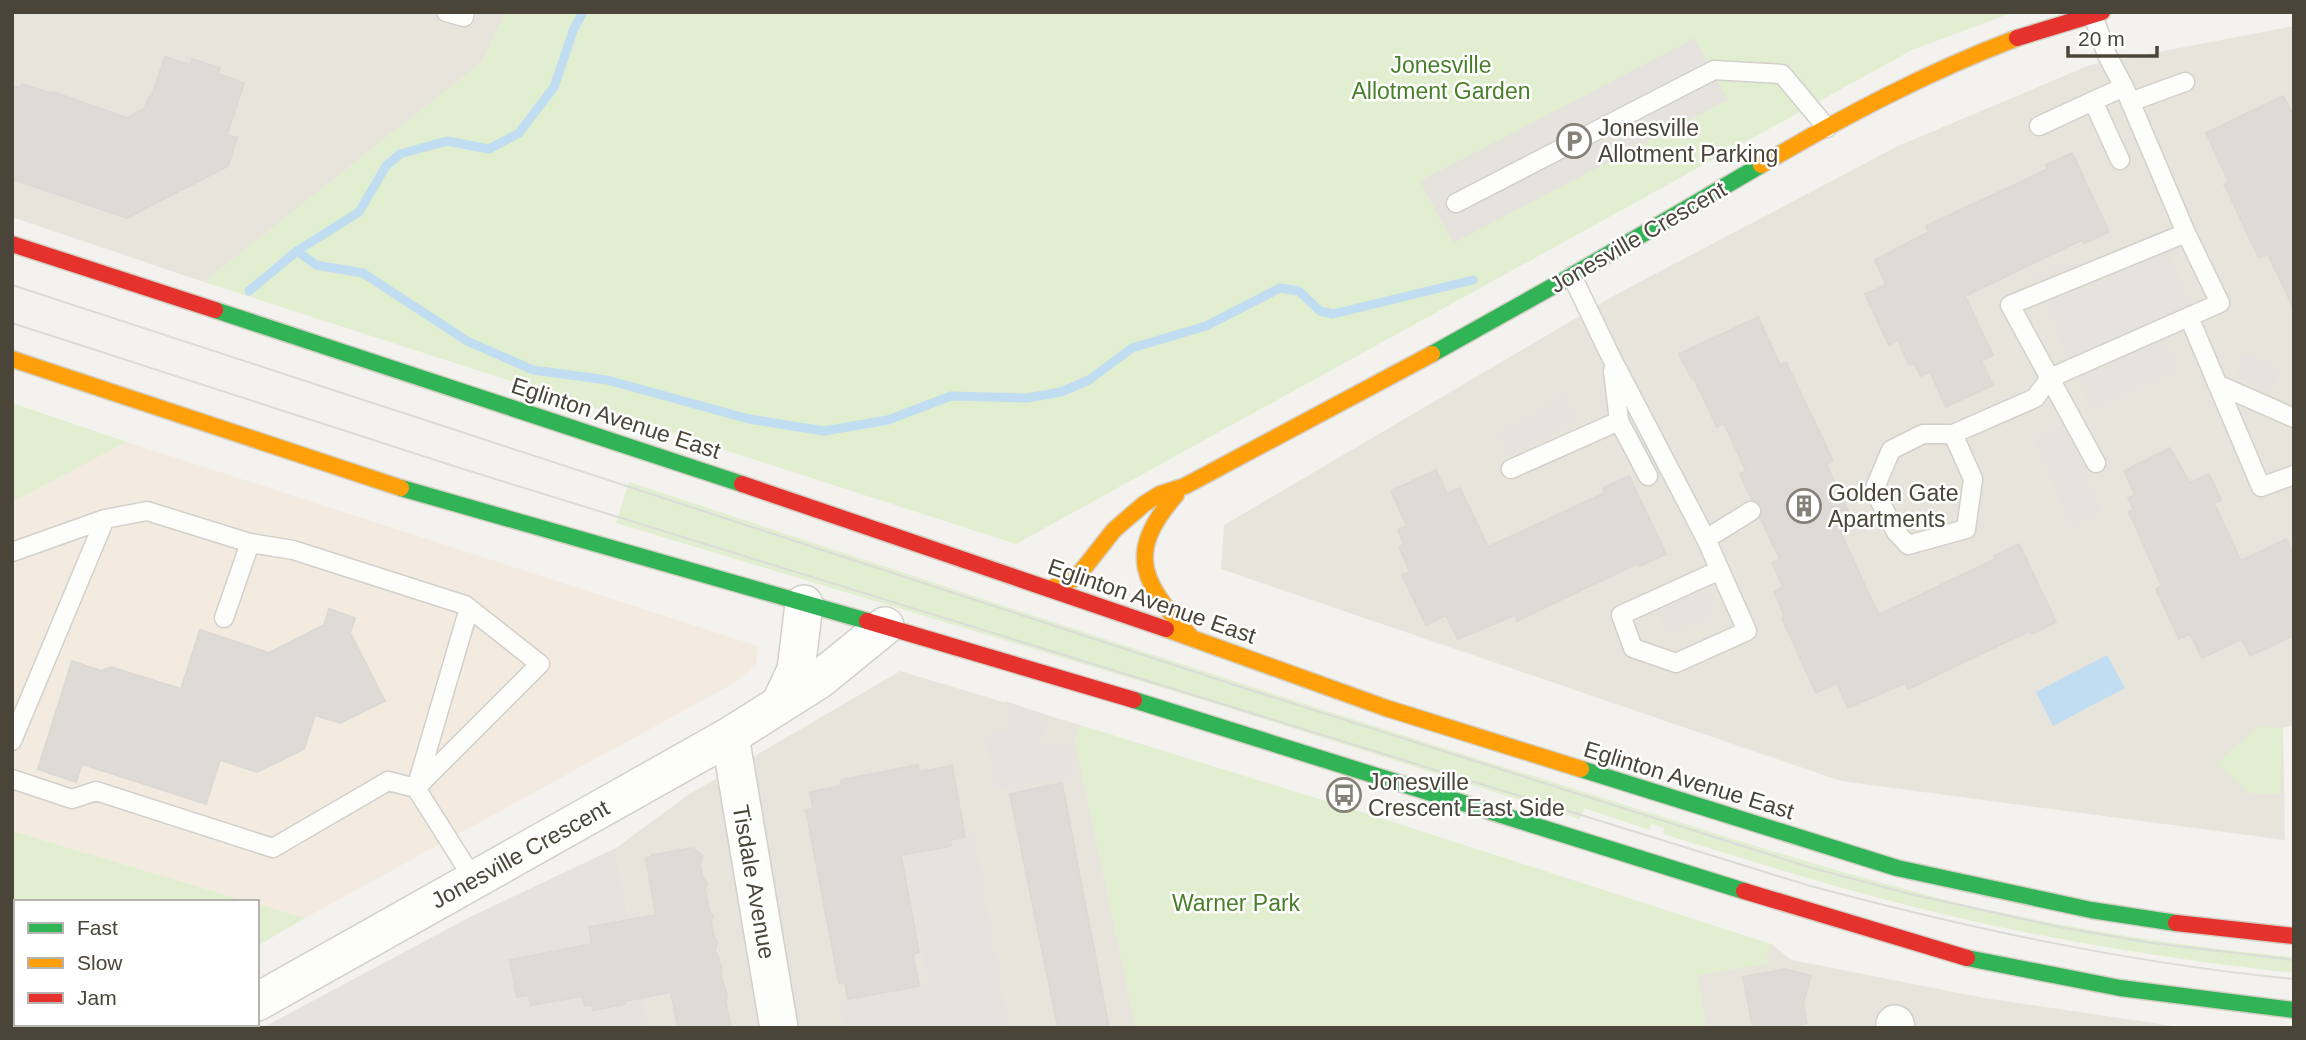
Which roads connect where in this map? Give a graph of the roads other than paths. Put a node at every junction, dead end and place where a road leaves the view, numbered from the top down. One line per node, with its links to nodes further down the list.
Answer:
1 (446, 12): 2 (lane)
2 (466, 12)
3 (2097, 13): 5 (lane); 8 (main road, Jonesville Crescent)
4 (2185, 82): 5 (lane)
5 (2127, 95): 6 (lane); 11 (lane)
6 (2093, 101): 7 (lane); 9 (lane)
7 (2039, 126)
8 (1826, 128): 10 (lane); 13 (main road, Jonesville Crescent)
9 (2120, 160)
10 (1456, 203)
11 (2186, 233): 14 (lane); 17 (lane)
12 (12, 244): 33 (main road, Eglinton Avenue East)
13 (1572, 276): 15 (lane); 26 (main road, Jonesville Crescent)
14 (2189, 317): 17 (lane); 18 (lane)
15 (1611, 357): 20 (lane); 29 (lane)
16 (12, 359): 34 (main road)
17 (2050, 379): 21 (lane); 22 (lane)
18 (2217, 384): 19 (lane); 24 (lane)
19 (2294, 418)
20 (1619, 421): 23 (lane); 25 (lane)
21 (1953, 435): 21 (lane)
22 (2096, 463)
23 (1511, 469)
24 (2294, 475)
25 (1648, 476)
26 (1185, 486): 33 (main road, Jonesville Crescent); 38 (main road, Jonesville Crescent)
27 (1751, 511): 29 (lane)
28 (105, 519): 30 (lane); 31 (lane); 41 (lane)
29 (1706, 538): 32 (lane)
30 (250, 543): 35 (lane); 36 (lane)
31 (12, 552)
32 (1720, 570): 32 (lane)
33 (1049, 589): 38 (main road, Eglinton Avenue East)
34 (804, 604): 37 (main road); 39 (street)
35 (469, 608): 43 (lane); 43 (lane)
36 (224, 618)
37 (885, 626): 39 (street, Jonesville Crescent); 47 (main road)
38 (1191, 636): 45 (main road, Eglinton Avenue East)
39 (781, 702): 40 (street, Jonesville Crescent)
40 (730, 736): 44 (street, Jonesville Crescent); 48 (street, Tisdale Avenue)
41 (12, 741)
42 (12, 779): 43 (lane)
43 (416, 788): 44 (lane)
44 (474, 880): 46 (street, Jonesville Crescent)
45 (2294, 936)
46 (259, 1001)
47 (2279, 1015)
48 (779, 1028)

